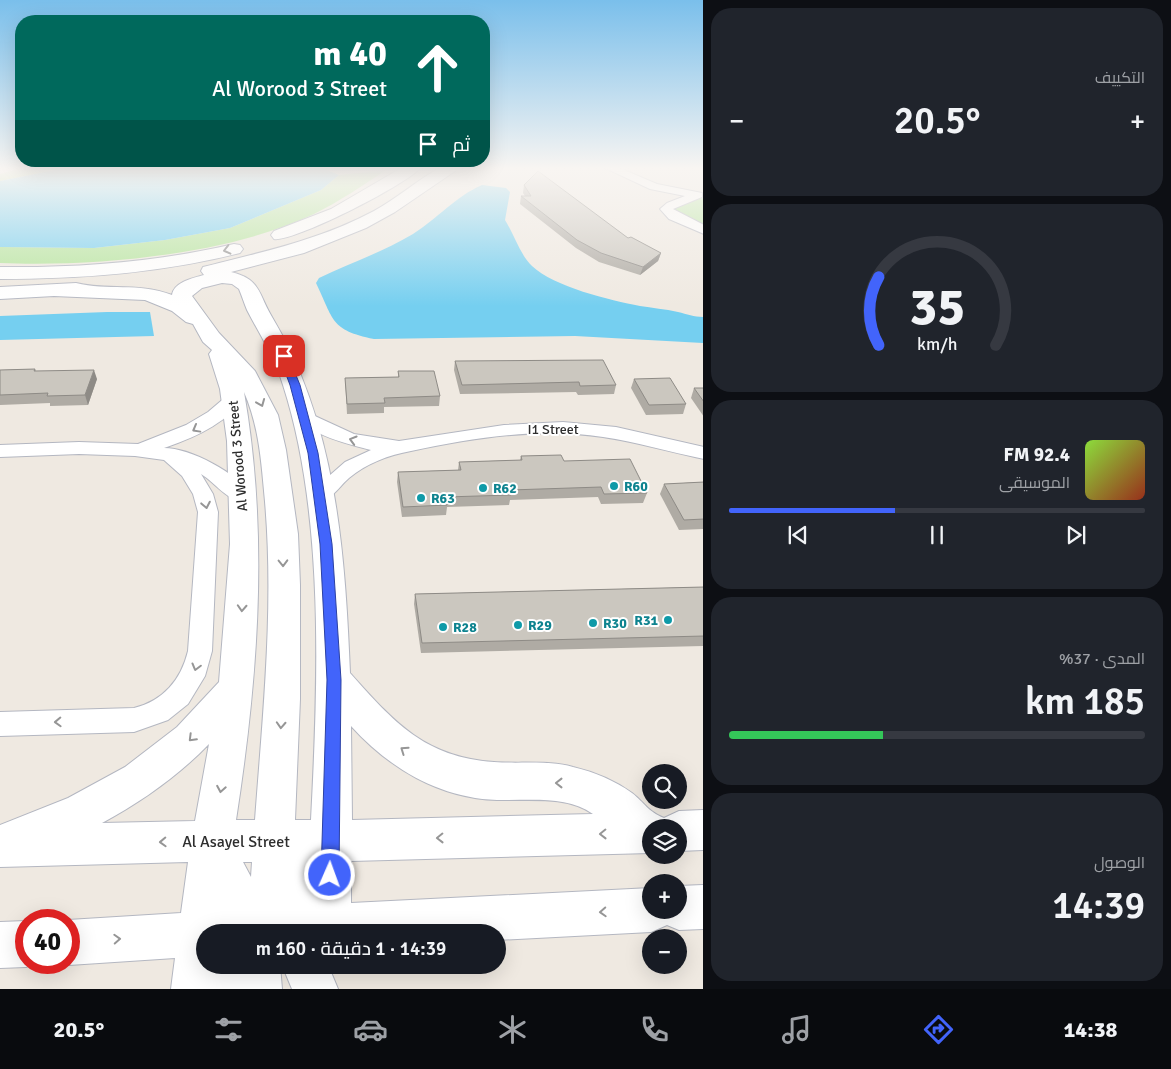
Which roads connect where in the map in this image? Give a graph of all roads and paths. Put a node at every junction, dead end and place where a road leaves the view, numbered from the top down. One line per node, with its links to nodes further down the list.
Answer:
1 (334, 213): 6 (street, one-way to 6)
2 (383, 213): 8 (street); 9 (street)
3 (668, 213): 4 (street)
4 (703, 230)
5 (0, 272): 6 (street)
6 (82, 272): 7 (street)
7 (0, 281)
8 (248, 289): 11 (street); 13 (street)
9 (57, 291): 10 (street); 11 (street, Al Worood 3 Street)
10 (0, 292)
11 (211, 337): 12 (street, Al Worood 3 Street); 29 (street, one-way to 29)
12 (234, 399): 15 (street, one-way to 15); 20 (street, Al Worood 3 Street)
13 (304, 416): 14 (street, I1 Street, one-way to 13); 19 (street)
14 (401, 446): 17 (street, I1 Street); 19 (street, I1 Street)
15 (141, 449): 16 (street); 18 (street)
16 (0, 451)
17 (703, 453)
18 (168, 454): 20 (street); 23 (street, one-way to 23)
19 (320, 495): 21 (street)
20 (242, 496): 22 (street, Al Worood 3 Street, one-way to 22)
21 (334, 680): 24 (street, one-way to 21); 30 (street)
22 (236, 688): 28 (street, Al Worood 3 Street, one-way to 28); 31 (street, one-way to 31)
23 (0, 724)
24 (642, 822)
25 (703, 830): 26 (street, Al Asayel Street)
26 (687, 831)
27 (642, 832): 30 (street, Al Asayel Street, one-way to 30)
28 (212, 841): 29 (street, Al Asayel Street); 31 (street, Al Asayel Street, one-way to 31); 35 (street, Al Worood 3 Street)
29 (273, 841): 30 (street, Al Asayel Street); 36 (street)
30 (331, 841): 37 (street)
31 (0, 844)
32 (703, 907): 33 (street)
33 (687, 908)
34 (642, 911): 38 (street, one-way to 38)
35 (266, 924)
36 (271, 924)
37 (276, 924)
38 (409, 924)
39 (196, 936): 40 (street, one-way to 39)
40 (80, 941)
41 (15, 945): 42 (street)
42 (0, 946)
43 (214, 974): 48 (street)
44 (235, 974): 49 (street)
45 (258, 974): 50 (street)
46 (309, 974): 51 (street)
47 (312, 974): 52 (street)
48 (194, 989)
49 (217, 989)
50 (259, 989)
51 (315, 989)
52 (327, 989)

